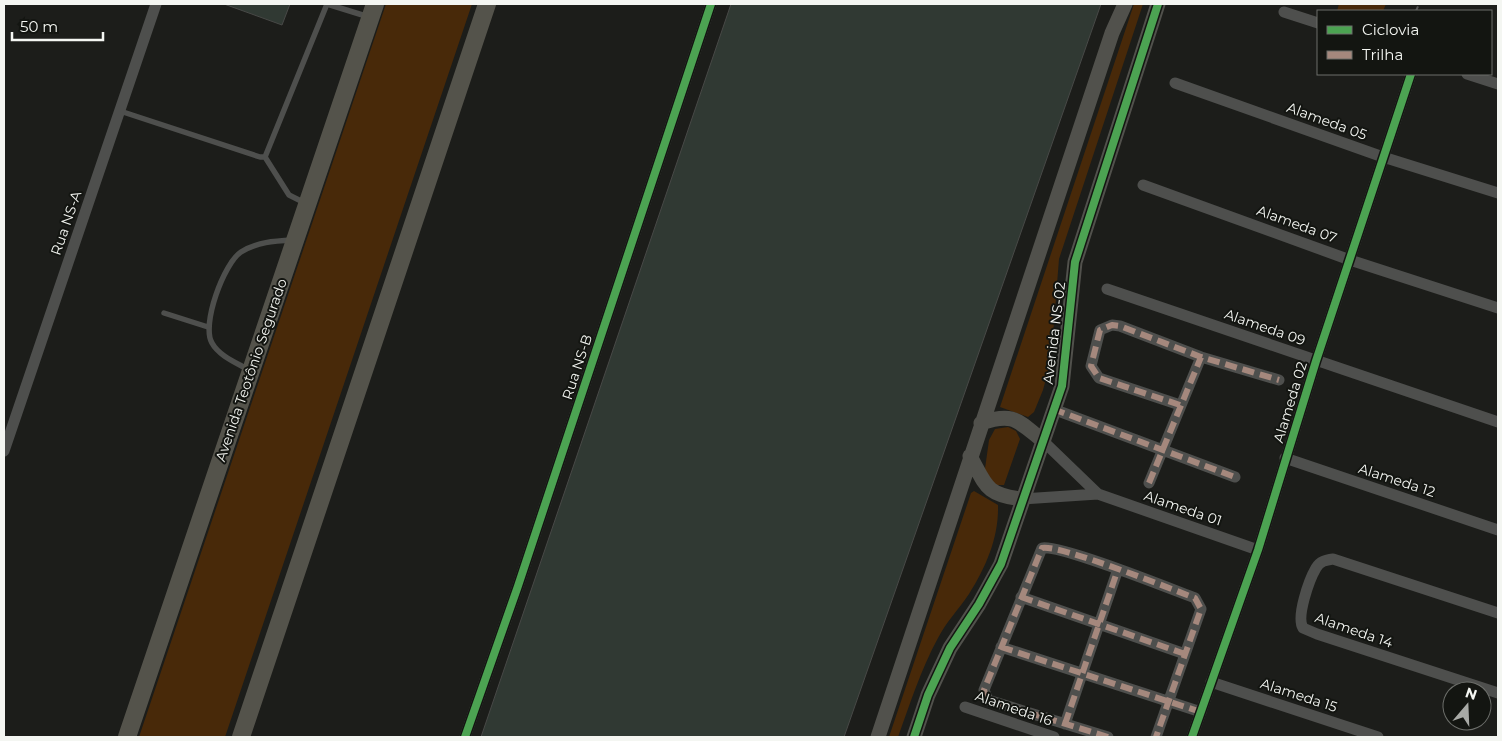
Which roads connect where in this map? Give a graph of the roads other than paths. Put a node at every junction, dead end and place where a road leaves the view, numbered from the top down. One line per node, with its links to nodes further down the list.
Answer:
1 (156, 4): 14 (street, Rua NS-A)
2 (327, 4): 7 (lane); 15 (lane)
3 (487, 4): 59 (main road)
4 (711, 4): 60 (street, Rua NS-B)
5 (1125, 4): 33 (street)
6 (1158, 4): 31 (street, Avenida NS-02)
7 (373, 11): 19 (main road, Avenida Teotônio Segurado)
8 (1284, 12): 9 (street)
9 (1317, 23)
10 (1411, 75): 16 (street, Alameda 02)
11 (1470, 75): 13 (street)
12 (1175, 84): 16 (street, Alameda 05)
13 (1498, 84)
14 (120, 111): 15 (lane); 35 (street, Rua NS-A)
15 (265, 157): 19 (lane)
16 (1383, 157): 18 (street, Alameda 05); 21 (street, Alameda 02)
17 (1143, 185): 21 (street, Alameda 07)
18 (1498, 193)
19 (307, 204): 20 (main road, Avenida Teotônio Segurado)
20 (295, 239): 25 (lane); 28 (main road, Avenida Teotônio Segurado)
21 (1350, 260): 23 (street, Alameda 07); 27 (street, Alameda 02)
22 (1107, 289): 27 (street, Alameda 09)
23 (1498, 308)
24 (164, 313): 25 (lane)
25 (208, 327): 28 (lane)
26 (1201, 357): 29 (street); 30 (street); 30 (street)
27 (1316, 360): 32 (street, Alameda 09); 38 (street, Alameda 02)
28 (251, 371): 58 (main road, Avenida Teotônio Segurado)
29 (1279, 380)
30 (1180, 405): 36 (street)
31 (1053, 409): 34 (street, Avenida NS-02); 36 (street)
32 (1498, 422)
33 (981, 423): 34 (street); 37 (street)
34 (1042, 440): 41 (street, Alameda 01); 42 (street, Avenida NS-02)
35 (4, 451)
36 (1162, 451): 39 (street); 40 (street)
37 (970, 456): 42 (street); 61 (street)
38 (1285, 458): 43 (street, Alameda 12); 44 (street, Alameda 02)
39 (1234, 477)
40 (1149, 482)
41 (1098, 494): 42 (street, Alameda 01); 44 (street, Alameda 01)
42 (1022, 499): 62 (street, Avenida NS-02)
43 (1498, 530)
44 (1258, 550): 52 (street, Alameda 02)
45 (1118, 570): 46 (street); 48 (street); 50 (street)
46 (1021, 597): 48 (street); 49 (street)
47 (1498, 613): 53 (street, Alameda 14)
48 (1099, 624): 50 (street); 51 (street)
49 (1001, 647): 51 (street); 57 (street)
50 (1185, 654): 54 (street)
51 (1081, 672): 54 (street); 57 (street)
52 (1211, 682): 56 (street, Alameda 02); 67 (street, Alameda 15)
53 (1498, 693)
54 (1168, 700): 56 (street); 65 (street)
55 (965, 707): 63 (street, Alameda 16)
56 (1200, 712): 66 (street, Alameda 02)
57 (1065, 724): 64 (street)
58 (127, 737)
59 (241, 737)
60 (465, 737)
61 (878, 737)
62 (914, 737)
63 (1054, 737)
64 (1108, 737)
65 (1156, 737)
66 (1192, 737)
67 (1378, 737)

